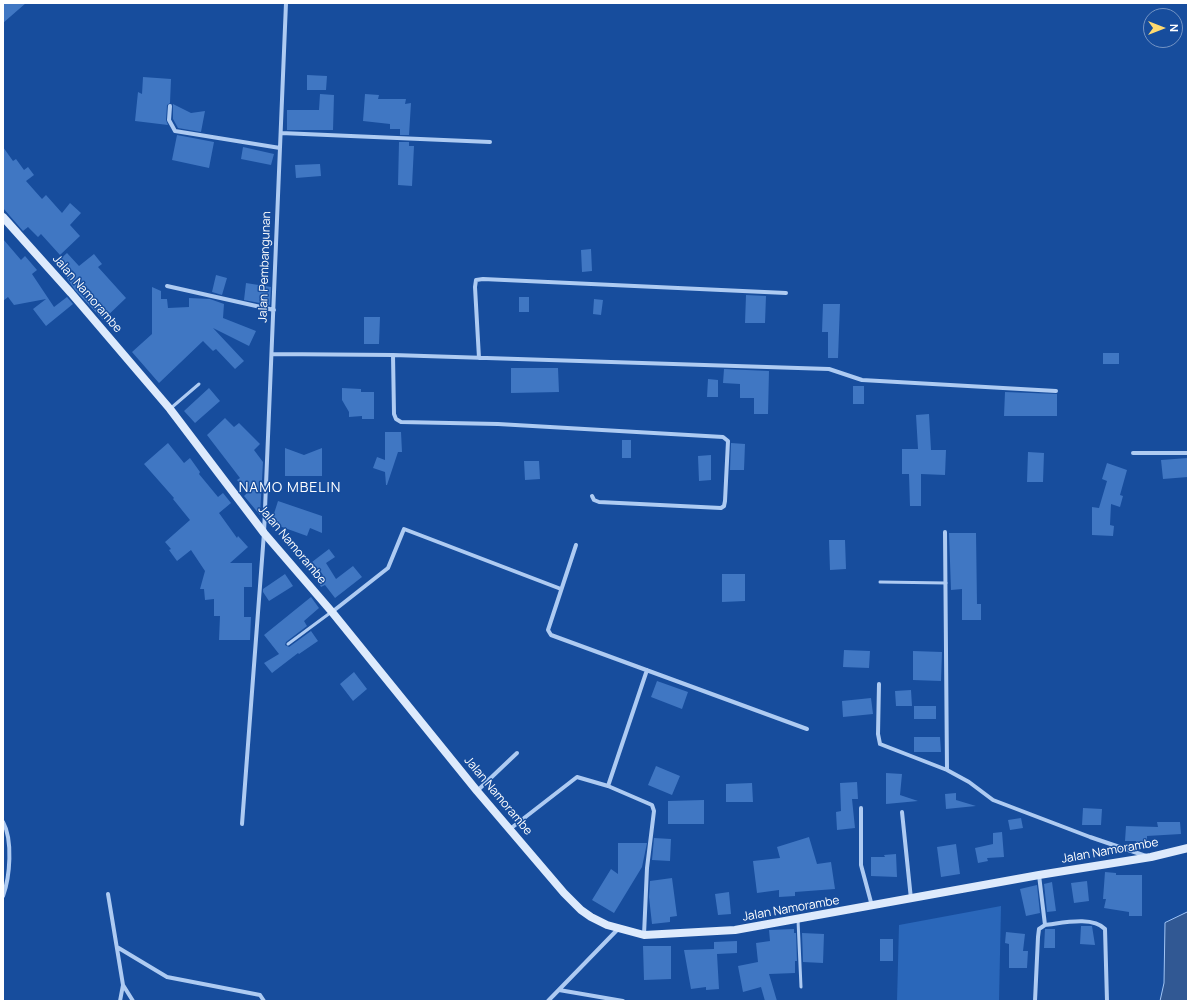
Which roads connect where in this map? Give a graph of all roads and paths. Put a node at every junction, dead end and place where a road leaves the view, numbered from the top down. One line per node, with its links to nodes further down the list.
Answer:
1 (286, 3): 3 (street, Jalan Pembangunan)
2 (170, 106): 5 (street)
3 (281, 133): 4 (street); 5 (street, Jalan Pembangunan)
4 (490, 142)
5 (280, 148): 9 (street, Jalan Pembangunan)
6 (3, 217): 15 (main road, Jalan Namorambe)
7 (167, 286): 9 (street)
8 (786, 293): 12 (street)
9 (274, 310): 10 (street, Jalan Pembangunan)
10 (272, 354): 11 (street); 20 (street, Jalan Pembangunan)
11 (393, 355): 12 (street); 18 (street)
12 (479, 358): 14 (street)
13 (199, 384): 15 (lane)
14 (1056, 391)
15 (170, 409): 20 (main road, Jalan Namorambe)
16 (1133, 453): 17 (street)
17 (1188, 453)
18 (592, 496)
19 (945, 532): 23 (street)
20 (264, 533): 25 (main road, Jalan Namorambe); 37 (street, Jalan Pembangunan)
21 (576, 544): 24 (street)
22 (880, 582): 23 (lane)
23 (946, 583): 31 (street)
24 (561, 589): 25 (street); 27 (street)
25 (332, 612): 26 (lane); 33 (main road, Jalan Namorambe)
26 (288, 644)
27 (648, 670): 29 (street); 32 (street)
28 (880, 684): 31 (street)
29 (807, 729)
30 (517, 753): 33 (street)
31 (948, 770): 40 (street)
32 (608, 786): 38 (street); 51 (street)
33 (477, 791): 38 (main road, Jalan Namorambe)
34 (861, 808): 47 (street)
35 (902, 812): 46 (street)
36 (3, 822): 43 (street)
37 (242, 824)
38 (510, 829): 50 (main road, Jalan Namorambe)
39 (1188, 848): 40 (main road, Jalan Namorambe)
40 (1151, 857): 41 (main road, Jalan Namorambe)
41 (1038, 875): 46 (main road, Jalan Namorambe); 49 (street)
42 (3, 877): 43 (street)
43 (8, 880): 45 (street)
44 (108, 894): 52 (street)
45 (3, 896)
46 (912, 900): 47 (main road, Jalan Namorambe)
47 (872, 907): 48 (main road, Jalan Namorambe)
48 (798, 920): 51 (main road, Jalan Namorambe); 54 (lane)
49 (1045, 925): 61 (street); 62 (street)
50 (619, 928): 51 (main road, Jalan Namorambe); 55 (street)
51 (644, 935)
52 (117, 947): 53 (street); 58 (street)
53 (123, 985): 56 (street); 57 (street)
54 (800, 987)
55 (559, 990): 59 (street); 60 (street)
56 (120, 1001)
57 (133, 1001)
58 (264, 1001)
59 (548, 1001)
60 (623, 1001)
61 (1035, 1001)
62 (1107, 1001)

